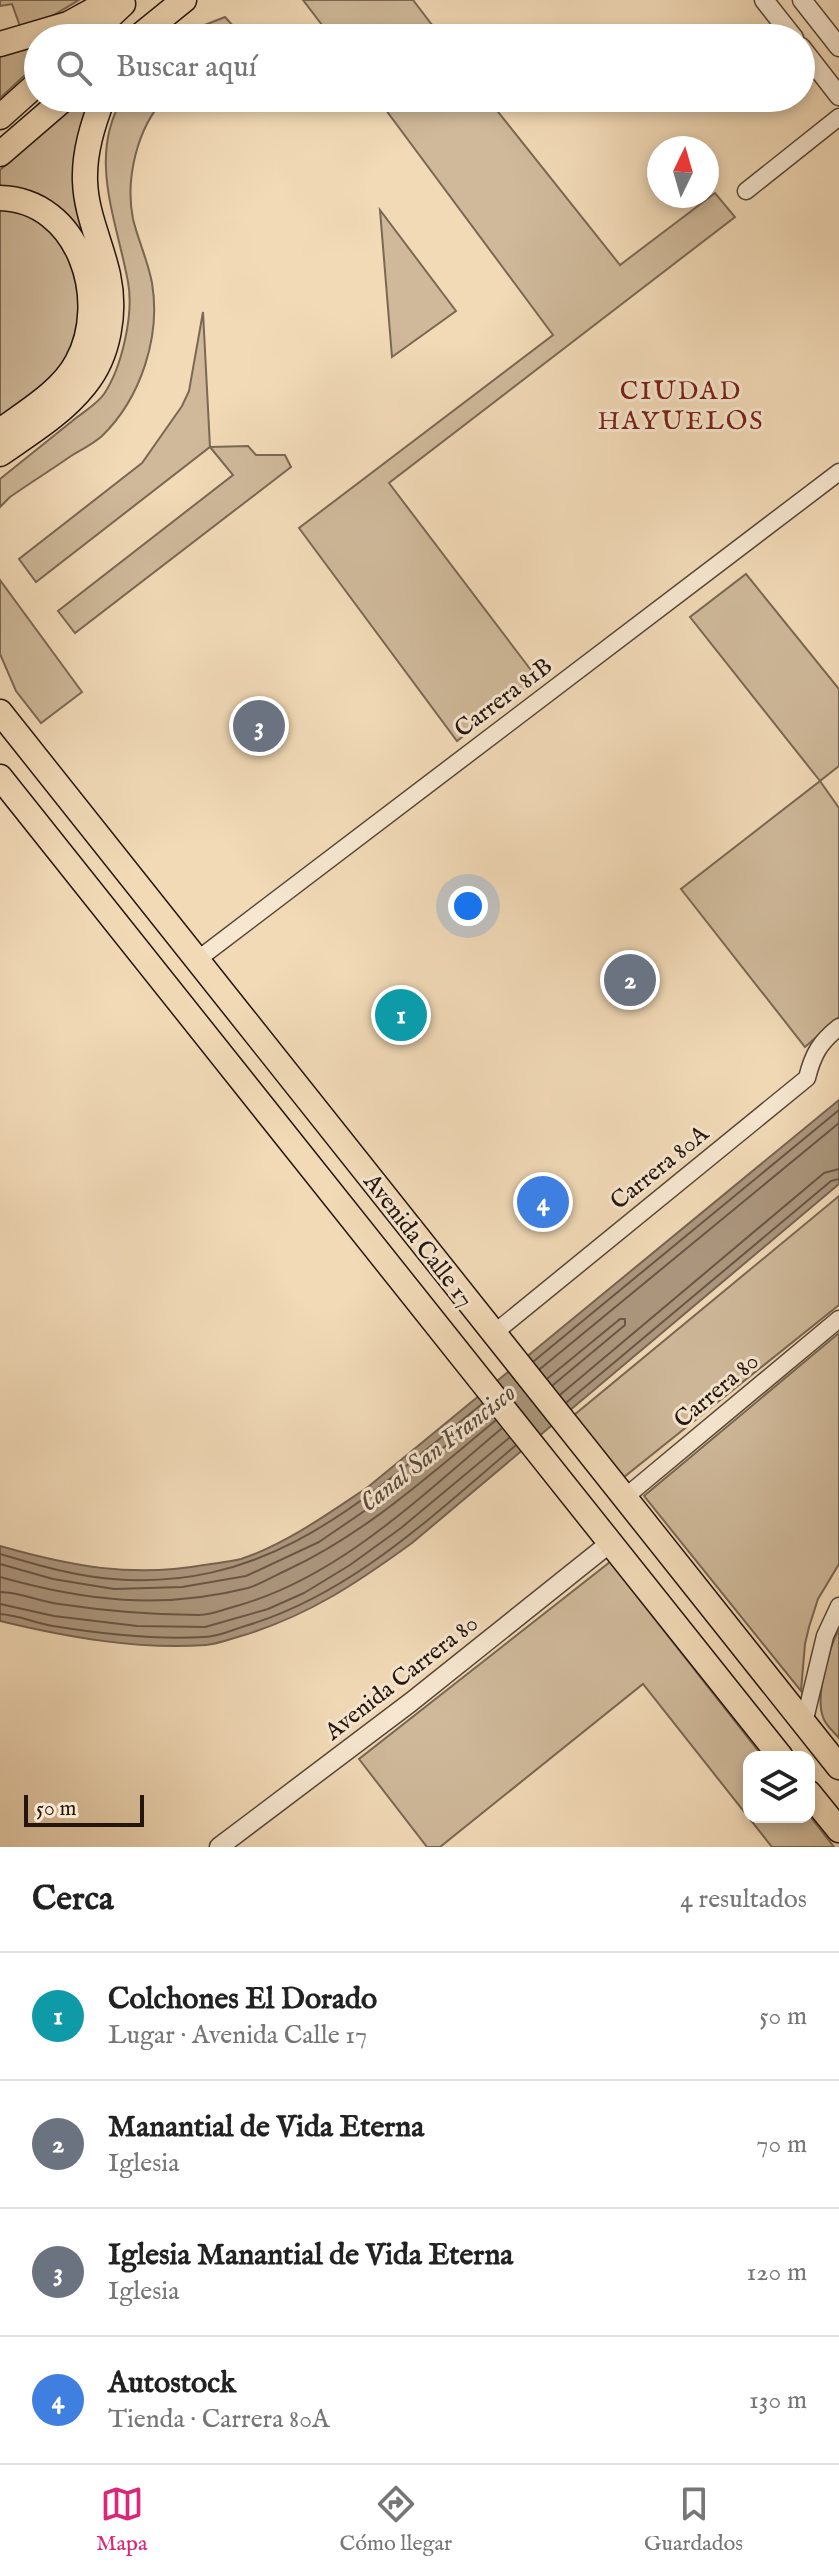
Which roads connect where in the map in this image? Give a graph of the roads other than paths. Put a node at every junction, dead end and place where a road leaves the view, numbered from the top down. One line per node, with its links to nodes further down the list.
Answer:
1 (112, 0): 6 (main road)
2 (128, 0): 7 (main road)
3 (184, 0): 8 (main road)
4 (764, 0): 9 (street)
5 (802, 0): 12 (street)
6 (68, 24)
7 (102, 24)
8 (154, 24)
9 (783, 24)
10 (24, 37): 11 (main road)
11 (0, 44)
12 (839, 47)
13 (815, 65): 15 (street)
14 (24, 96): 18 (main road)
15 (839, 96)
16 (49, 112): 20 (main road)
17 (98, 112): 24 (main road)
18 (0, 117)
19 (839, 117): 21 (street)
20 (0, 154)
21 (746, 191)
22 (0, 198): 23 (main road)
23 (0, 431)
24 (0, 454)
25 (839, 472): 28 (street, Carrera 81B)
26 (0, 712): 28 (main road, Avenida Calle 17)
27 (0, 777): 33 (main road, Avenida Calle 17)
28 (197, 960): 31 (main road, Avenida Calle 17)
29 (839, 1027): 31 (street, Carrera 80A)
30 (839, 1319): 32 (street, Carrera 80)
31 (499, 1341): 32 (main road, Avenida Calle 17)
32 (624, 1498): 35 (main road, Avenida Calle 17)
33 (610, 1543): 36 (main road, Avenida Calle 17); 40 (street, Avenida Carrera 80)
34 (839, 1606): 35 (street)
35 (804, 1723): 37 (main road, Avenida Calle 17)
36 (776, 1751)
37 (839, 1767)
38 (815, 1800): 39 (main road)
39 (839, 1830)
40 (219, 1847)

